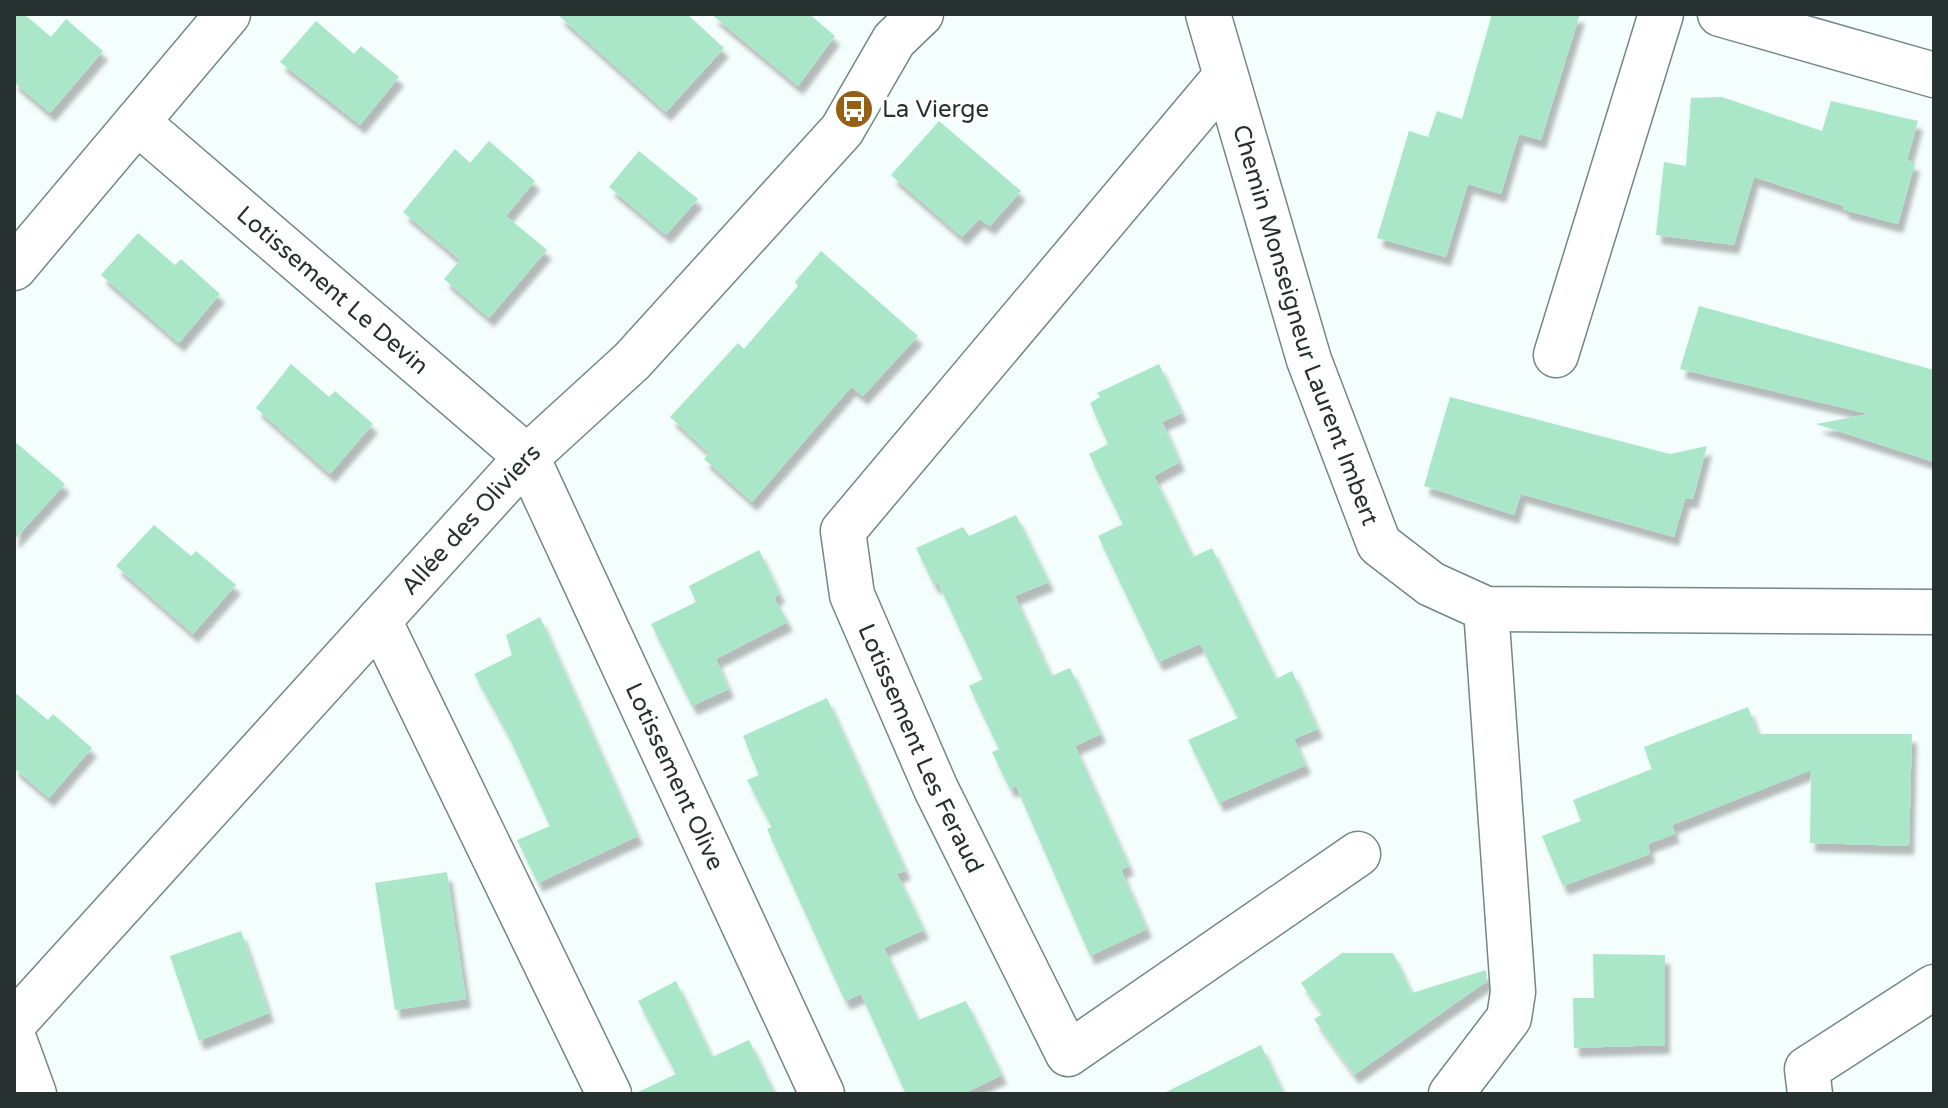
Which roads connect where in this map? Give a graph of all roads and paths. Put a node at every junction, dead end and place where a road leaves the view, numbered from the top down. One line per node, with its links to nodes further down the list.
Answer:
1 (228, 14): 8 (street)
2 (921, 14): 11 (street, Allée des Oliviers)
3 (1208, 14): 7 (street, Chemin Monseigneur Laurent Imbert)
4 (1661, 14): 10 (street)
5 (1720, 14): 6 (street)
6 (1934, 75)
7 (1225, 77): 12 (street, Chemin Monseigneur Laurent Imbert); 15 (street, Lotissement Les Feraud)
8 (137, 122): 9 (street); 11 (street, Lotissement Le Devin)
9 (14, 268)
10 (1556, 355)
11 (527, 457): 14 (street, Allée des Oliviers); 21 (street, Lotissement Olive)
12 (1486, 609): 13 (street, Chemin Monseigneur Laurent Imbert); 22 (street)
13 (1934, 612)
14 (379, 620): 17 (street, Allée des Oliviers); 20 (street)
15 (1358, 854)
16 (1934, 987): 23 (street)
17 (14, 1023)
18 (14, 1039): 19 (street)
19 (34, 1094)
20 (609, 1094)
21 (822, 1094)
22 (1451, 1094)
23 (1810, 1094)

